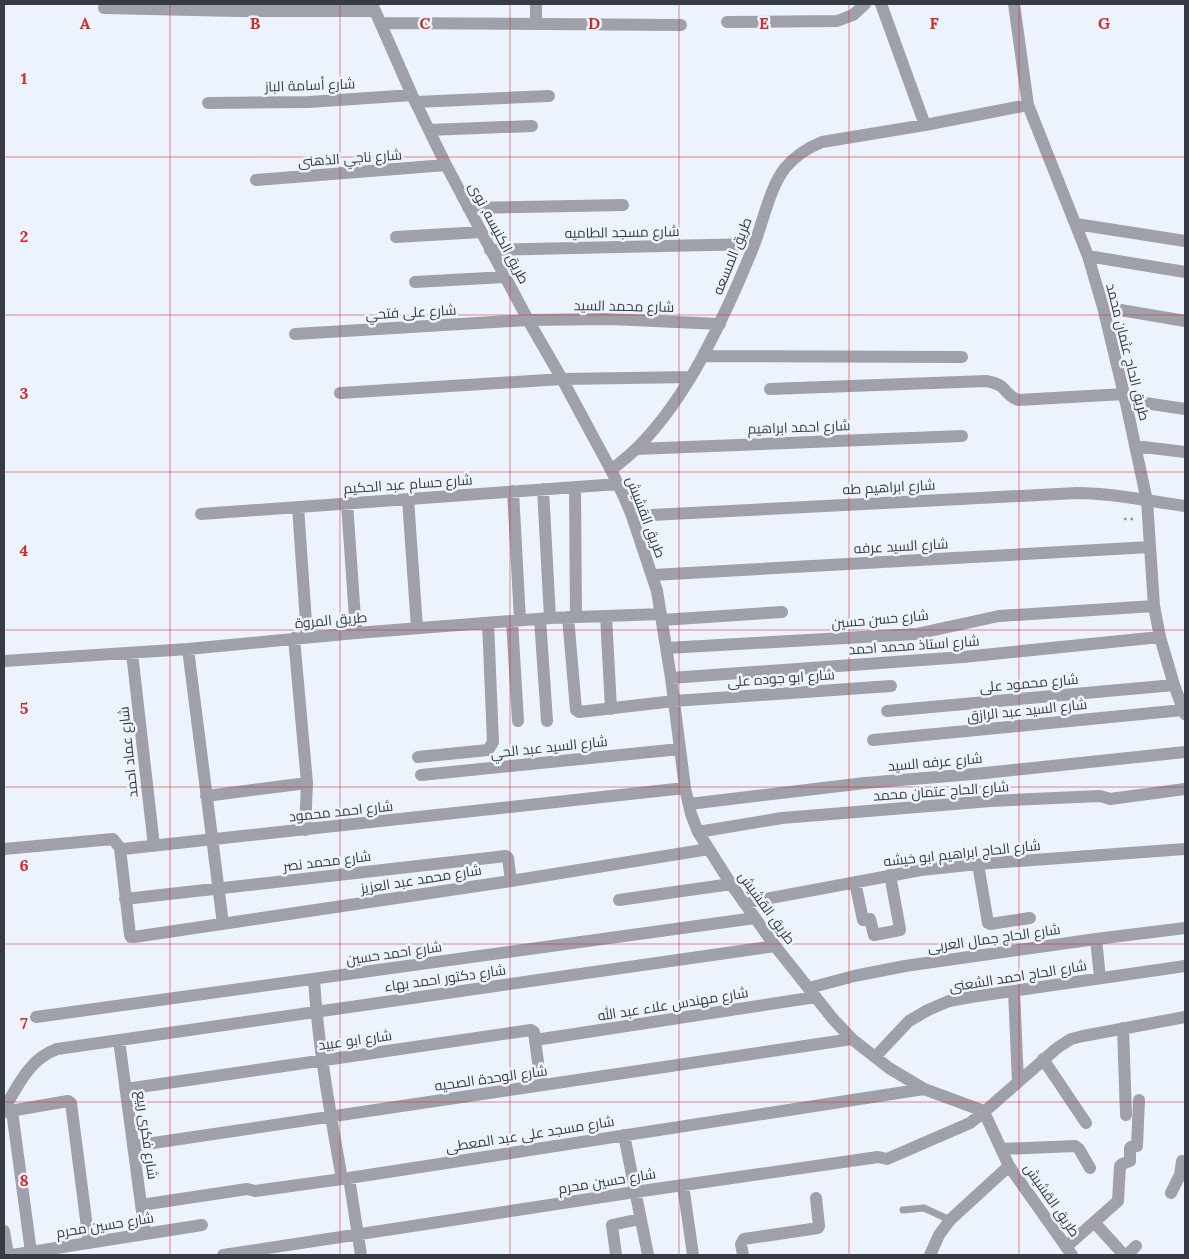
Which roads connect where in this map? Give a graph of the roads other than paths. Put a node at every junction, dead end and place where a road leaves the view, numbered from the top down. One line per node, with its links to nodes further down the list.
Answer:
1 (536, 4): 8 (street)
2 (865, 4): 7 (street)
3 (881, 4): 14 (street)
4 (1014, 4): 13 (street, طريق الحاج عثمان محمد)
5 (104, 8): 6 (street)
6 (376, 13): 8 (street); 11 (street, طريق الكنيسه, نوى)
7 (727, 22)
8 (536, 24): 9 (street)
9 (681, 25)
10 (549, 96): 11 (street, شارع أسامة الباز)
11 (414, 99): 12 (street, شارع أسامة الباز); 16 (street, طريق الكنيسه, نوى)
12 (208, 102)
13 (1028, 105): 14 (street, طريق المسعه); 21 (street, طريق الحاج عثمان محمد)
14 (925, 125): 25 (street, طريق المسعه)
15 (532, 126): 16 (street)
16 (429, 130): 17 (street, طريق الكنيسه, نوى)
17 (446, 165): 18 (street, شارع ناجي الذهنى); 20 (street, طريق الكنيسه, نوى)
18 (256, 180)
19 (623, 205): 20 (street)
20 (468, 208): 22 (street, طريق الكنيسه, نوى)
21 (1076, 224): 24 (street); 27 (street, طريق الحاج عثمان محمد)
22 (481, 232): 23 (street); 26 (street, طريق الكنيسه, نوى)
23 (396, 237)
24 (1185, 241)
25 (754, 244): 26 (street, شارع مسجد الطاميه); 34 (street, طريق المسعه)
26 (490, 250): 29 (street, طريق الكنيسه, نوى)
27 (1088, 256): 28 (street); 31 (street, طريق الحاج عثمان محمد)
28 (1185, 272)
29 (505, 277): 30 (street); 32 (street, طريق الكنيسه, نوى)
30 (415, 282)
31 (1102, 307): 33 (street); 42 (street, طريق الحاج عثمان محمد)
32 (528, 320): 34 (street, شارع محمد السيد); 35 (street, شارع على فتحي); 39 (street, طريق الكنيسه, نوى)
33 (1185, 320)
34 (720, 324): 36 (street, طريق المسعه)
35 (295, 334)
36 (703, 356): 37 (street); 38 (street, طريق المسعه)
37 (962, 357)
38 (691, 377): 39 (street); 46 (street, طريق المسعه)
39 (562, 379): 41 (street); 48 (street, طريق الكنيسه, نوى)
40 (770, 389): 42 (street)
41 (340, 393)
42 (1125, 397): 43 (street); 45 (street, طريق الحاج عثمان محمد)
43 (1185, 409)
44 (962, 436): 46 (street, شارع احمد ابراهيم)
45 (1135, 446): 47 (street); 54 (street, طريق الحاج عثمان محمد)
46 (636, 449): 48 (street, طريق المسعه)
47 (1185, 452)
48 (611, 470): 49 (street, طريق القشيش)
49 (618, 484): 50 (street, شارع حسام عبد الحكيم); 59 (street, طريق القشيش)
50 (575, 487): 51 (street, شارع حسام عبد الحكيم); 65 (street)
51 (543, 489): 52 (street, شارع حسام عبد الحكيم); 67 (street)
52 (513, 491): 53 (street, شارع حسام عبد الحكيم); 68 (street)
53 (408, 499): 55 (street, شارع حسام عبد الحكيم); 70 (street)
54 (1147, 500): 56 (street, شارع ابراهيم طه); 59 (street, شارع ابراهيم طه); 60 (street, طريق الحاج عثمان محمد)
55 (348, 503): 57 (street, شارع حسام عبد الحكيم); 71 (street)
56 (1185, 506)
57 (298, 507): 58 (street, شارع حسام عبد الحكيم); 72 (street)
58 (201, 514)
59 (632, 516): 61 (street, طريق القشيش)
60 (1150, 547): 61 (street, شارع السيد عرفه); 62 (street, طريق الحاج عثمان محمد)
61 (653, 575): 66 (street, طريق القشيش)
62 (1154, 606): 73 (street, طريق الحاج عثمان محمد); 75 (street, شارع حسن حسين)
63 (782, 612): 66 (street, طريق المروة)
64 (606, 616): 65 (street, طريق المروة); 66 (street, طريق المروة); 83 (street)
65 (572, 617): 67 (street, طريق المروة); 83 (street, شارع ابو جوده على)
66 (662, 617): 75 (street, طريق القشيش)
67 (545, 618): 68 (street, طريق المروة); 87 (street)
68 (516, 621): 69 (street, طريق المروة); 86 (street)
69 (488, 623): 70 (street, طريق المروة); 91 (street)
70 (417, 628): 71 (street, طريق المروة)
71 (356, 633): 72 (street, طريق المروة)
72 (307, 637): 74 (street, طريق المروة)
73 (1160, 637): 79 (street, شارع استاذ محمد احمد); 80 (street, طريق الحاج عثمان محمد)
74 (294, 638): 76 (street, طريق المروة); 93 (street)
75 (666, 648): 79 (street, طريق القشيش)
76 (188, 649): 77 (street, طريق المروة); 96 (street)
77 (132, 653): 78 (street, طريق المروة); 101 (street, شارع عماد احمد)
78 (4, 661)
79 (671, 678): 82 (street, طريق القشيش)
80 (1174, 685): 84 (street, شارع محمود على); 85 (street, طريق الحاج عثمان محمد)
81 (891, 686): 82 (street, شارع ابو جوده على)
82 (674, 701): 83 (street, شارع ابو جوده على); 89 (street, طريق القشيش)
83 (611, 709)
84 (887, 711)
85 (1184, 712): 88 (street, شارع السيد عبد الرازق)
86 (518, 721)
87 (547, 721)
88 (873, 740)
89 (680, 749): 92 (street, شارع السيد عبد الحي); 94 (street, طريق القشيش)
90 (1185, 752): 97 (street, شارع عرفه السيد)
91 (418, 757)
92 (421, 774)
93 (307, 783): 96 (street); 98 (street)
94 (686, 788): 97 (street, طريق القشيش); 98 (street, شارع احمد محمود)
95 (1185, 789): 99 (street, شارع الحاج عتمان محمد)
96 (206, 796): 100 (street)
97 (688, 804): 99 (street, طريق القشيش)
98 (305, 830): 100 (street, شارع احمد محمود)
99 (698, 832): 103 (street, طريق القشيش)
100 (212, 840): 101 (street, شارع احمد محمود); 111 (street)
101 (154, 846): 102 (street, شارع احمد محمود)
102 (120, 848): 104 (street, شارع احمد محمود); 112 (street)
103 (709, 849): 108 (street, شارع محمد عبد العزيز); 110 (street, طريق القشيش)
104 (4, 850)
105 (1185, 850): 106 (street, شارع الحاج ابراهيم ابو خيشه)
106 (978, 864): 107 (street, شارع الحاج ابراهيم ابو خيشه); 116 (street)
107 (890, 875): 109 (street, شارع الحاج ابراهيم ابو خيشه); 109 (street)
108 (510, 881): 111 (street, شارع محمد نصر); 117 (street, شارع محمد عبد العزيز)
109 (855, 882): 114 (street, شارع الحاج ابراهيم ابو خيشه)
110 (730, 884): 113 (street); 114 (street, طريق القشيش)
111 (218, 889): 112 (street, شارع محمد نصر); 117 (street)
112 (125, 899): 117 (street, شارع محمد عبد العزيز)
113 (619, 900)
114 (744, 902): 115 (street, طريق القشيش)
115 (755, 918): 120 (street, طريق القشيش); 123 (street, شارع احمد حسين)
116 (1030, 918)
117 (223, 924)
118 (1185, 928): 119 (street, شارع الحاج جمال العربى)
119 (1096, 939): 122 (street); 125 (street, شارع الحاج جمال العربى)
120 (775, 946): 125 (street, طريق القشيش); 126 (street, شارع دكتور احمد بهاء)
121 (1185, 966): 122 (street, شارع الحاج احمد الشعنى)
122 (1100, 978): 124 (street, شارع الحاج احمد الشعنى)
123 (314, 979): 126 (street); 127 (street, شارع احمد حسين)
124 (1014, 991): 133 (street, شارع الحاج احمد الشعنى); 136 (street)
125 (812, 993): 130 (street, طريق القشيش); 132 (street, شارع مهندس علاء عبد الله)
126 (316, 1012): 131 (street, شارع دكتور احمد بهاء); 135 (street)
127 (36, 1017)
128 (1185, 1017): 129 (street, شارع حسين محرم)
129 (1123, 1028): 134 (street, شارع حسين محرم); 143 (street)
130 (852, 1039): 133 (street, طريق القشيش); 137 (street, شارع الوحدة الصحيه)
131 (119, 1040): 139 (street, شارع فكرى ربيع); 141 (street, شارع دكتور احمد بهاء)
132 (536, 1040): 135 (street, شارع ابو عبيد); 137 (street)
133 (875, 1057): 138 (street, طريق القشيش)
134 (1043, 1059): 136 (street, شارع حسين محرم); 145 (street)
135 (322, 1060): 139 (street, شارع ابو عبيد); 144 (street)
136 (1018, 1082): 142 (street, شارع حسين محرم)
137 (541, 1085): 144 (street, شارع الوحدة الصحيه)
138 (924, 1088): 142 (street, طريق القشيش); 146 (street, شارع مسجد على عبد المعطى)
139 (126, 1089): 147 (street, شارع فكرى ربيع)
140 (1139, 1100): 161 (street)
141 (7, 1111): 166 (street); 168 (street)
142 (984, 1112): 148 (street, طريق القشيش); 153 (street, شارع حسين محرم)
143 (1126, 1115)
144 (331, 1117): 147 (street, شارع الوحدة الصحيه); 152 (street)
145 (1086, 1123)
146 (624, 1135): 152 (street, شارع مسجد على عبد المعطى); 154 (street)
147 (134, 1146): 157 (street, شارع فكرى ربيع)
148 (1001, 1149): 149 (street, طريق القشيش); 151 (street)
149 (1009, 1166): 160 (street); 167 (street, طريق القشيش)
150 (1183, 1167): 155 (street)
151 (1090, 1168)
152 (346, 1178): 157 (street, شارع مسجد على عبد المعطى); 165 (street)
153 (683, 1185): 154 (street, شارع حسين محرم); 176 (street)
154 (635, 1192): 159 (street); 165 (street, شارع حسين محرم)
155 (1171, 1193)
156 (816, 1198): 177 (street)
157 (141, 1205): 164 (street, شارع فكرى ربيع)
158 (903, 1210): 160 (lane)
159 (640, 1219): 174 (street); 175 (street)
160 (950, 1220): 178 (street)
161 (1094, 1222): 167 (street); 169 (street)
162 (202, 1225): 164 (street, شارع حسين محرم)
163 (4, 1231): 170 (street)
164 (145, 1234): 166 (street, شارع حسين محرم)
165 (358, 1235): 172 (street, شارع حسين محرم); 173 (street)
166 (90, 1243): 168 (street, شارع حسين محرم)
167 (1069, 1251)
168 (31, 1252): 171 (street, شارع حسين محرم)
169 (1129, 1252)
170 (8, 1255)
171 (12, 1255)
172 (224, 1255)
173 (360, 1255)
174 (616, 1255)
175 (648, 1255)
176 (693, 1255)
177 (742, 1255)
178 (930, 1255)

